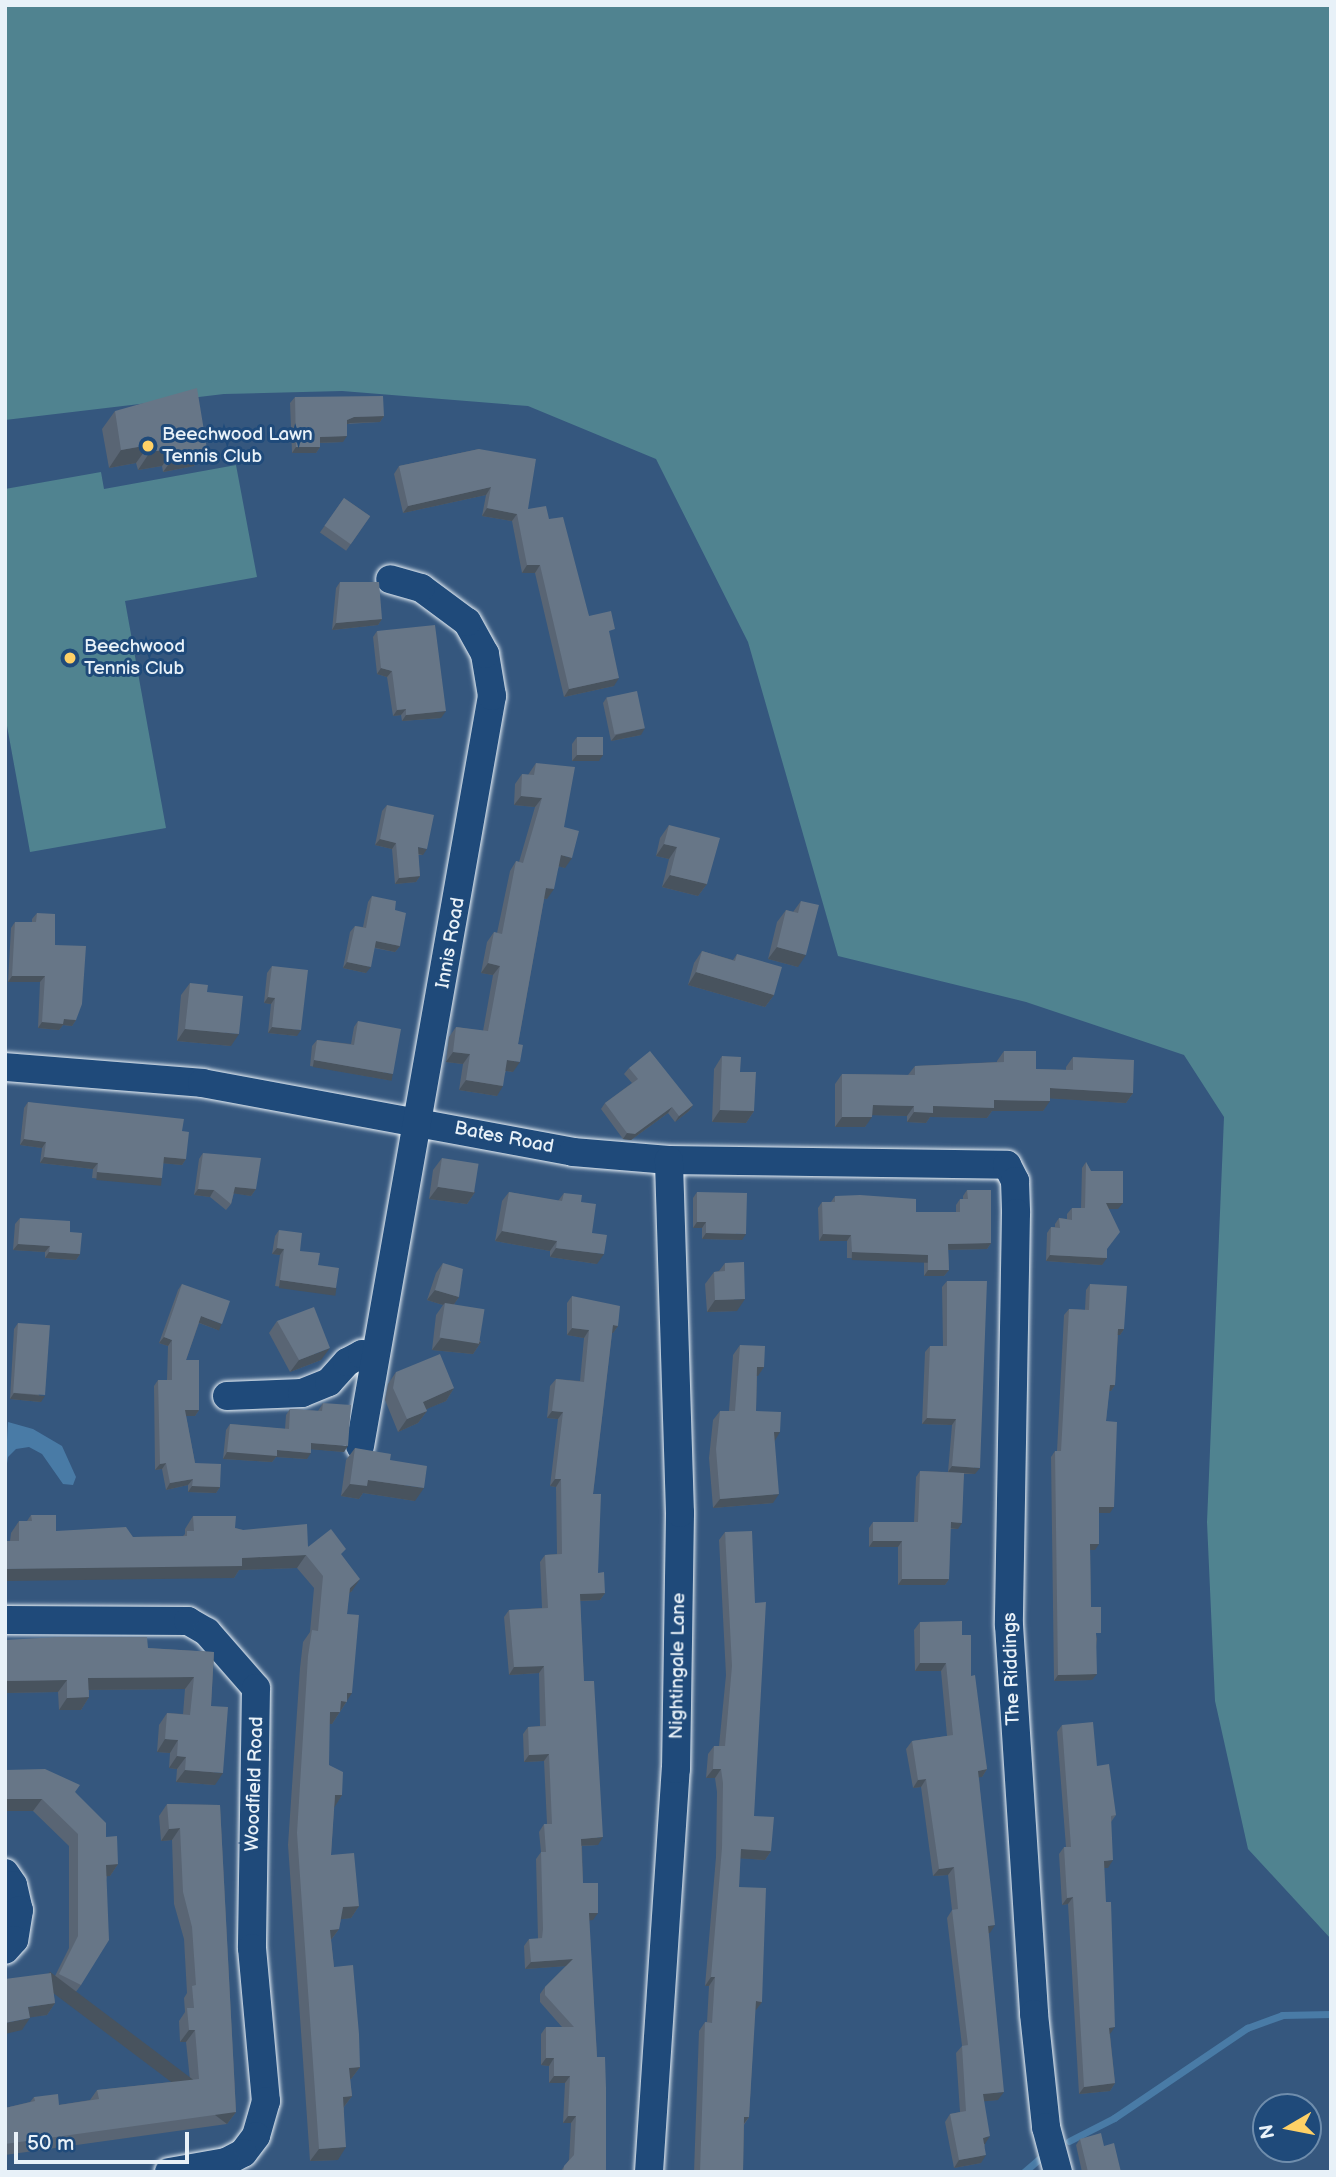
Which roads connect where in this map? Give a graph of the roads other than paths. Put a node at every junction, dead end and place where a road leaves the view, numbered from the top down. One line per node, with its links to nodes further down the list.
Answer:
1 (390, 579): 3 (street, Innis Road)
2 (5, 1067): 3 (street, Bates Road)
3 (420, 1121): 4 (street, Bates Road); 6 (street, Innis Road)
4 (669, 1160): 5 (street, Bates Road); 13 (street, Nightingale Lane)
5 (1007, 1165): 14 (street, The Riddings)
6 (374, 1356): 7 (street); 8 (street, Innis Road)
7 (227, 1396)
8 (360, 1446)
9 (5, 1620): 12 (street, Woodfield Road)
10 (5, 1873): 11 (street)
11 (5, 1950)
12 (170, 2172)
13 (649, 2172)
14 (1058, 2172)

